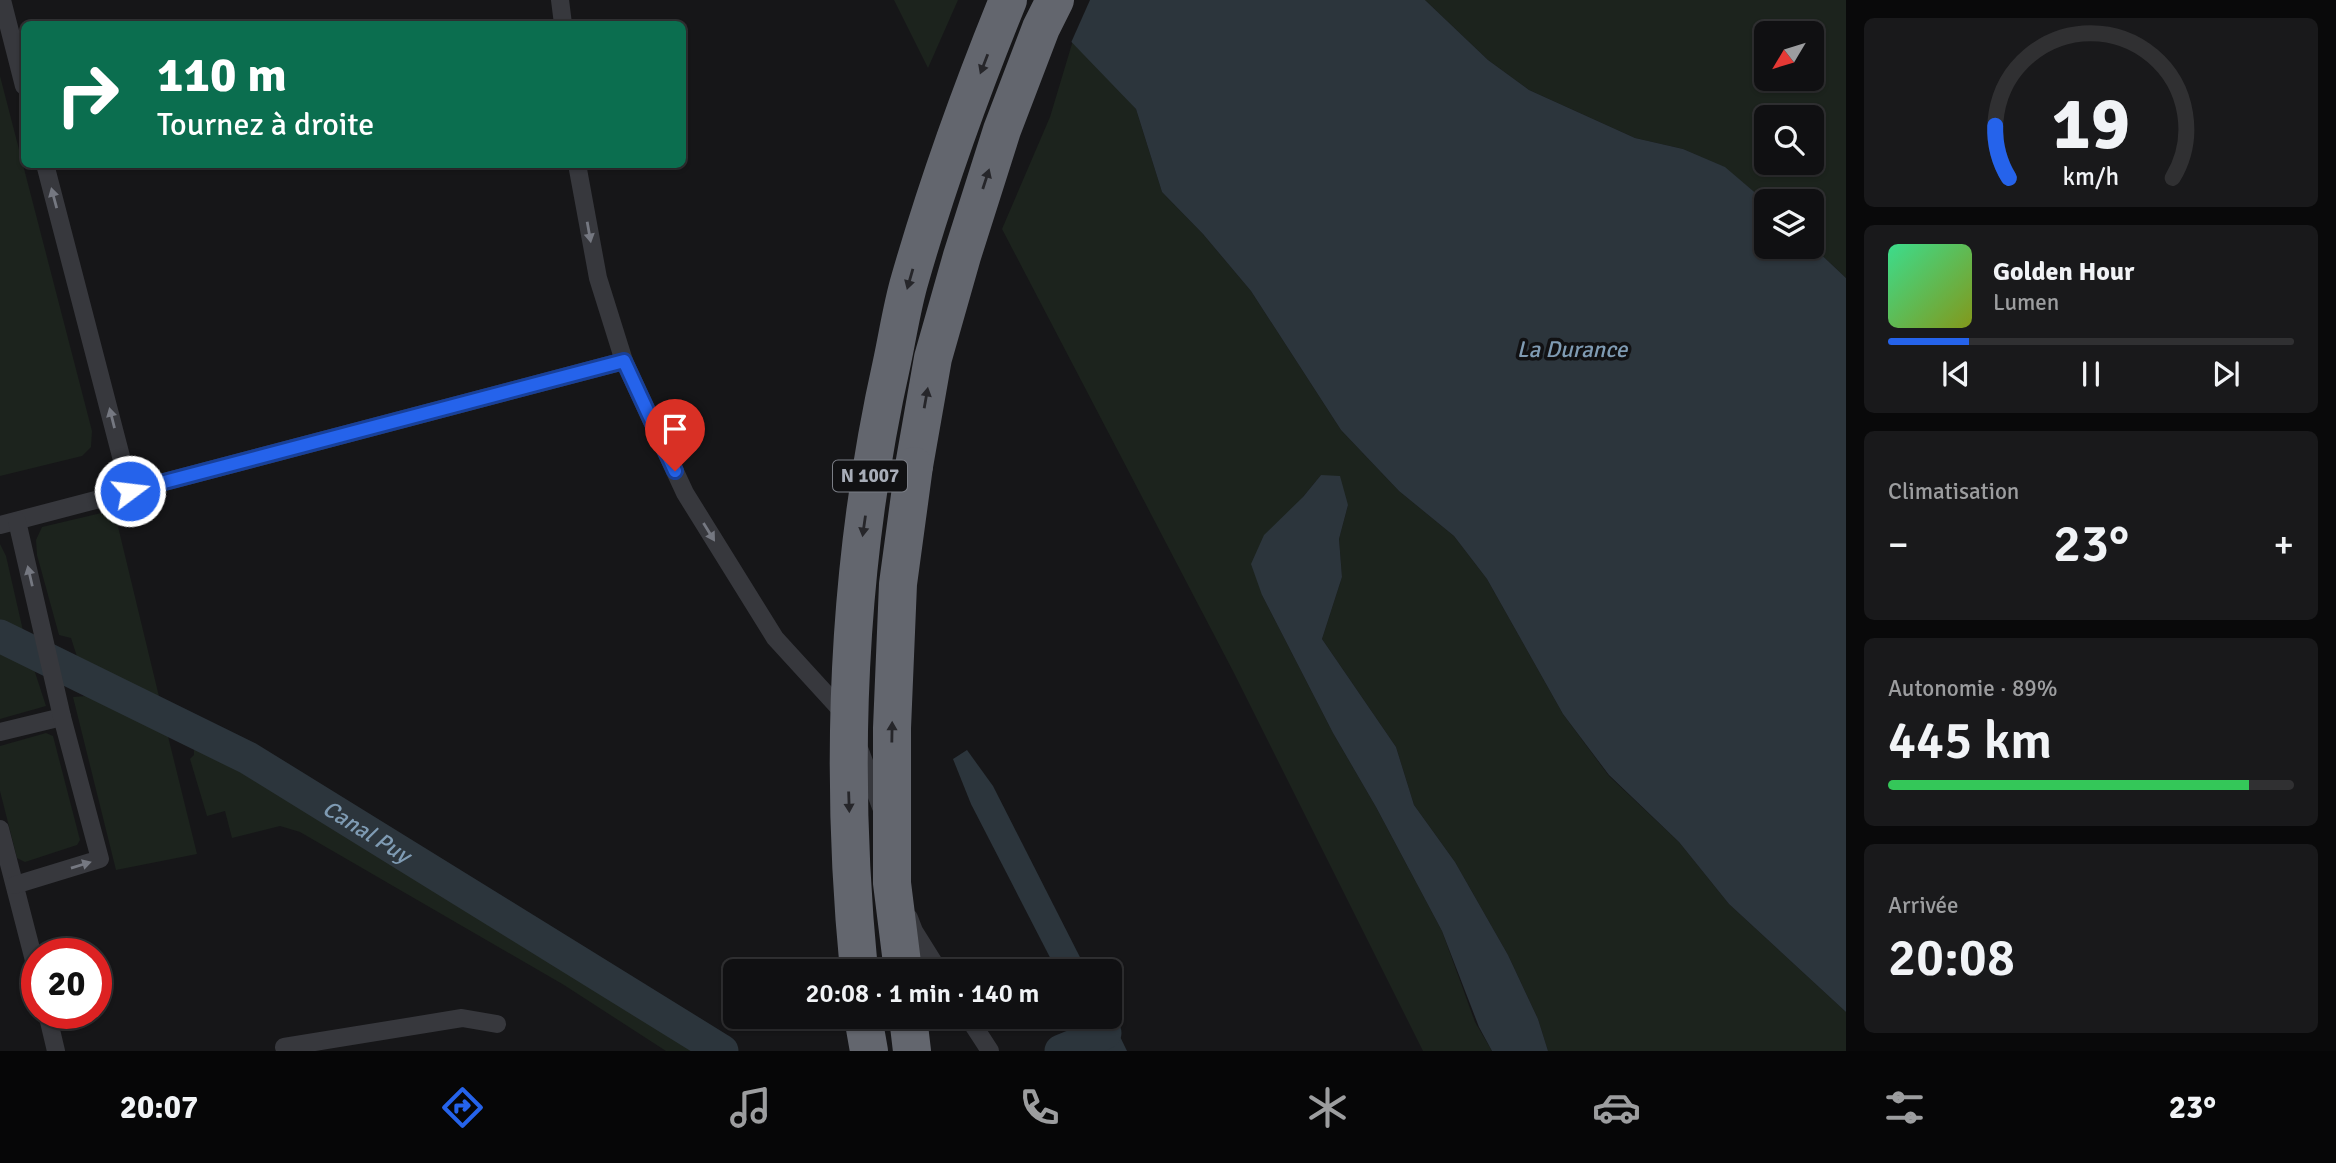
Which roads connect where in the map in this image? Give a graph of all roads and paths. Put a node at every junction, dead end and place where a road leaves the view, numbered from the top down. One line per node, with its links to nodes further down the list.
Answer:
1 (2, 0): 6 (lane)
2 (560, 0): 5 (lane)
3 (1008, 0): 17 (highway, N 1007, one-way to 17, bridge)
4 (1055, 0): 18 (highway, N 1007, one-way to 4, bridge)
5 (563, 21)
6 (21, 74)
7 (46, 168): 10 (lane, one-way to 7)
8 (578, 168): 9 (lane, one-way to 9)
9 (624, 361): 10 (lane); 19 (lane, one-way to 19)
10 (130, 491): 11 (lane)
11 (8, 523): 12 (lane, one-way to 11)
12 (62, 717): 13 (lane); 15 (lane, one-way to 12)
13 (0, 732)
14 (0, 829): 15 (lane)
15 (15, 885): 16 (lane)
16 (28, 938)
17 (858, 959)
18 (902, 959)
19 (932, 959)
20 (497, 1024): 25 (lane)
21 (51, 1029): 26 (lane)
22 (865, 1029): 27 (highway)
23 (909, 1029): 28 (highway)
24 (976, 1029): 29 (lane)
25 (284, 1046)
26 (56, 1051)
27 (869, 1051)
28 (912, 1051)
29 (990, 1051)

